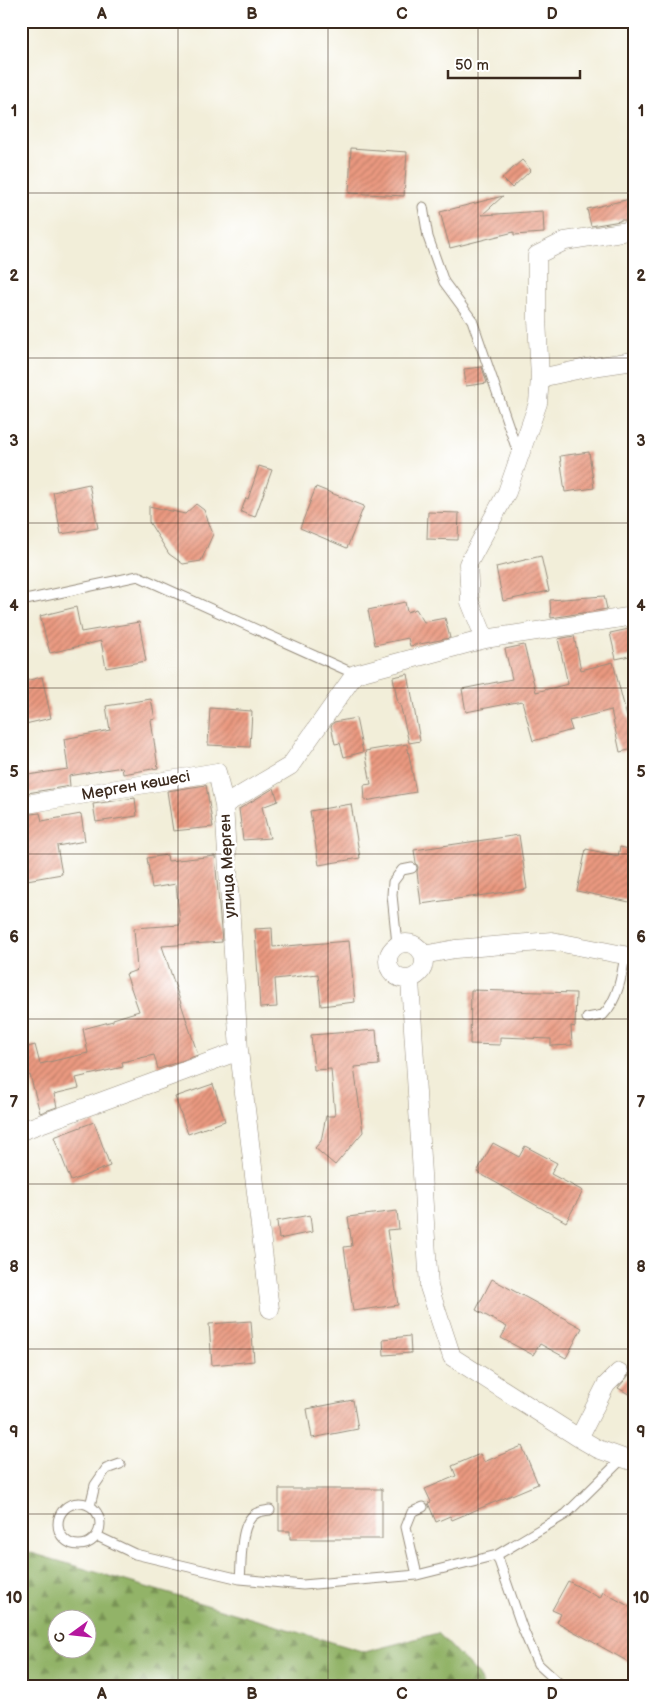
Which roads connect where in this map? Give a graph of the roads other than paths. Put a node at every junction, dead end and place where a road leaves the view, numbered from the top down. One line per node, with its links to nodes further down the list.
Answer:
1 (423, 207): 5 (lane)
2 (634, 230): 4 (street)
3 (634, 361): 4 (street)
4 (540, 378): 5 (street)
5 (519, 456): 8 (street)
6 (21, 601): 9 (lane)
7 (634, 616): 8 (street)
8 (485, 639): 9 (street)
9 (355, 674): 11 (street, улица Мерген)
10 (21, 805): 11 (street, Мерген көшесі)
11 (224, 806): 18 (street, улица Мерген)
12 (412, 868): 13 (lane)
13 (397, 944): 14 (street); 16 (street)
14 (423, 954): 15 (street); 16 (street)
15 (629, 956): 17 (lane)
16 (410, 980): 22 (street)
17 (587, 1018)
18 (239, 1052): 19 (street); 20 (street, улица Мерген)
19 (21, 1131)
20 (270, 1309)
21 (618, 1372): 22 (street)
22 (579, 1438): 23 (street)
23 (629, 1460): 29 (lane)
24 (120, 1464): 25 (lane)
25 (90, 1506): 28 (lane); 28 (lane)
26 (423, 1507): 30 (lane)
27 (270, 1510): 31 (lane)
28 (97, 1536): 31 (lane)
29 (497, 1555): 30 (lane); 32 (lane)
30 (417, 1575): 31 (lane)
31 (240, 1579)
32 (562, 1686)

